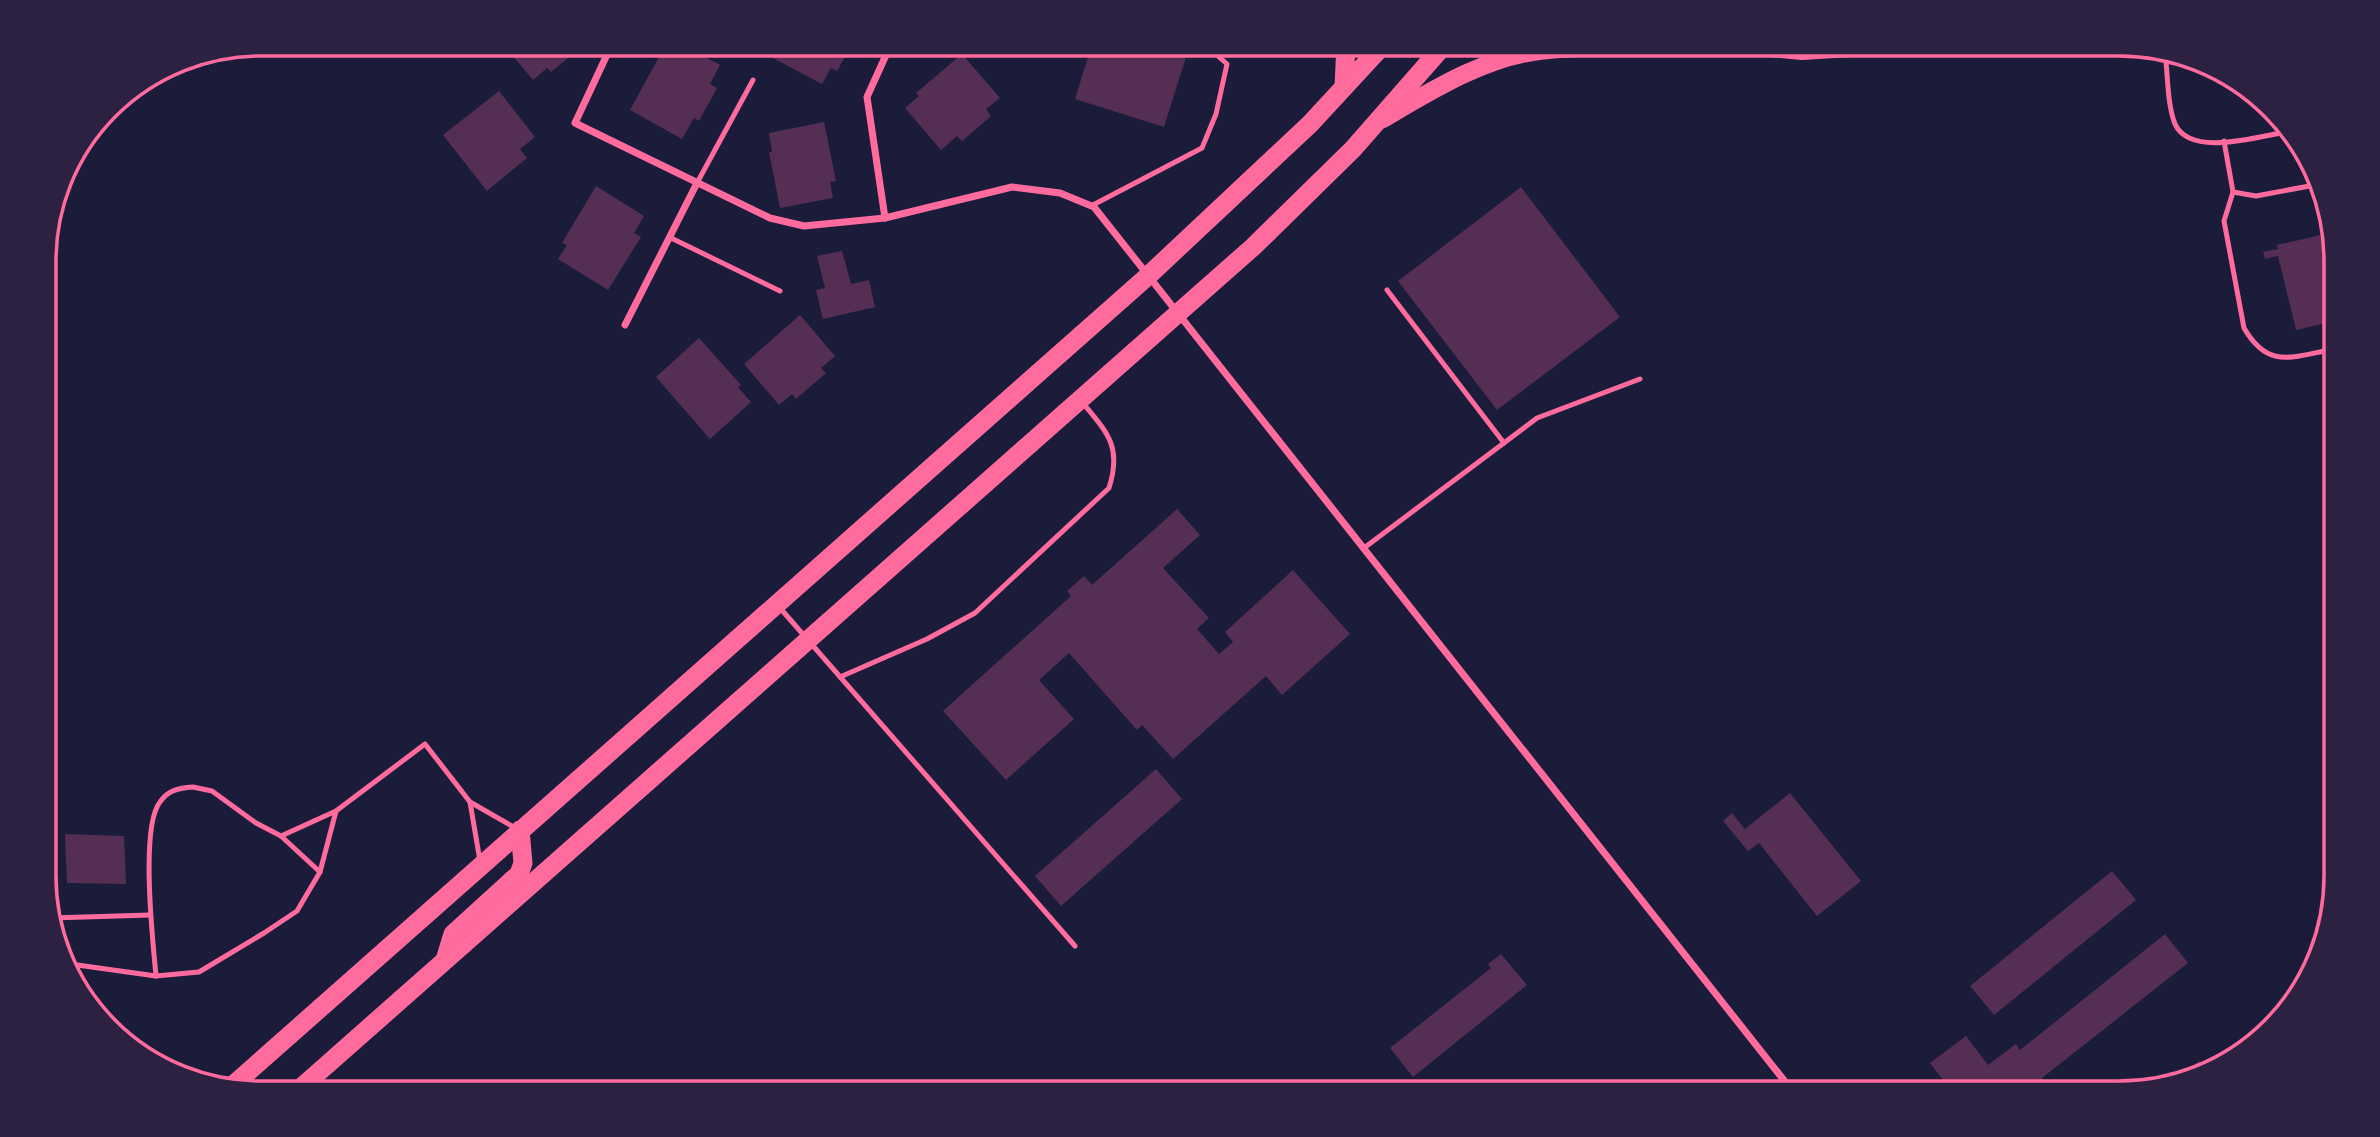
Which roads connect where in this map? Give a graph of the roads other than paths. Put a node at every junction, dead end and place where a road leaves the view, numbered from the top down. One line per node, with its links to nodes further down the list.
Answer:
1 (606, 56): 14 (street)
2 (886, 56): 18 (street)
3 (1218, 56): 17 (lane)
4 (1345, 56): 10 (highway)
5 (1373, 56): 10 (highway)
6 (1435, 56): 11 (highway)
7 (1519, 56): 11 (main road)
8 (2166, 62): 13 (lane)
9 (753, 80): 14 (lane)
10 (1344, 87): 20 (highway)
11 (1377, 123): 23 (highway)
12 (2279, 133): 13 (lane)
13 (2224, 141): 16 (lane)
14 (697, 183): 18 (street); 19 (street)
15 (2309, 186): 16 (lane)
16 (2233, 192): 25 (lane)
17 (1091, 206): 18 (street); 20 (street)
18 (885, 218)
19 (669, 237): 22 (lane); 24 (street)
20 (1149, 275): 23 (street); 30 (highway)
21 (1387, 290): 28 (lane)
22 (780, 291)
23 (1178, 313): 27 (highway); 29 (street)
24 (625, 325)
25 (2324, 351)
26 (1640, 379): 28 (lane)
27 (1080, 399): 31 (highway); 32 (lane)
28 (1504, 443): 29 (lane)
29 (1364, 548): 47 (street)
30 (777, 604): 31 (lane); 35 (highway)
31 (808, 640): 32 (lane); 42 (highway)
32 (840, 677): 41 (lane)
33 (470, 802): 34 (lane); 35 (lane); 37 (lane)
34 (336, 811): 36 (lane); 38 (lane)
35 (520, 830): 37 (highway); 42 (highway)
36 (281, 836): 38 (lane); 39 (lane)
37 (481, 866): 45 (highway)
38 (320, 872): 44 (lane)
39 (150, 915): 40 (lane); 44 (lane)
40 (61, 918)
41 (1075, 946)
42 (445, 961): 46 (highway)
43 (77, 965): 44 (lane)
44 (156, 976)
45 (240, 1079)
46 (309, 1081)
47 (1785, 1081)

